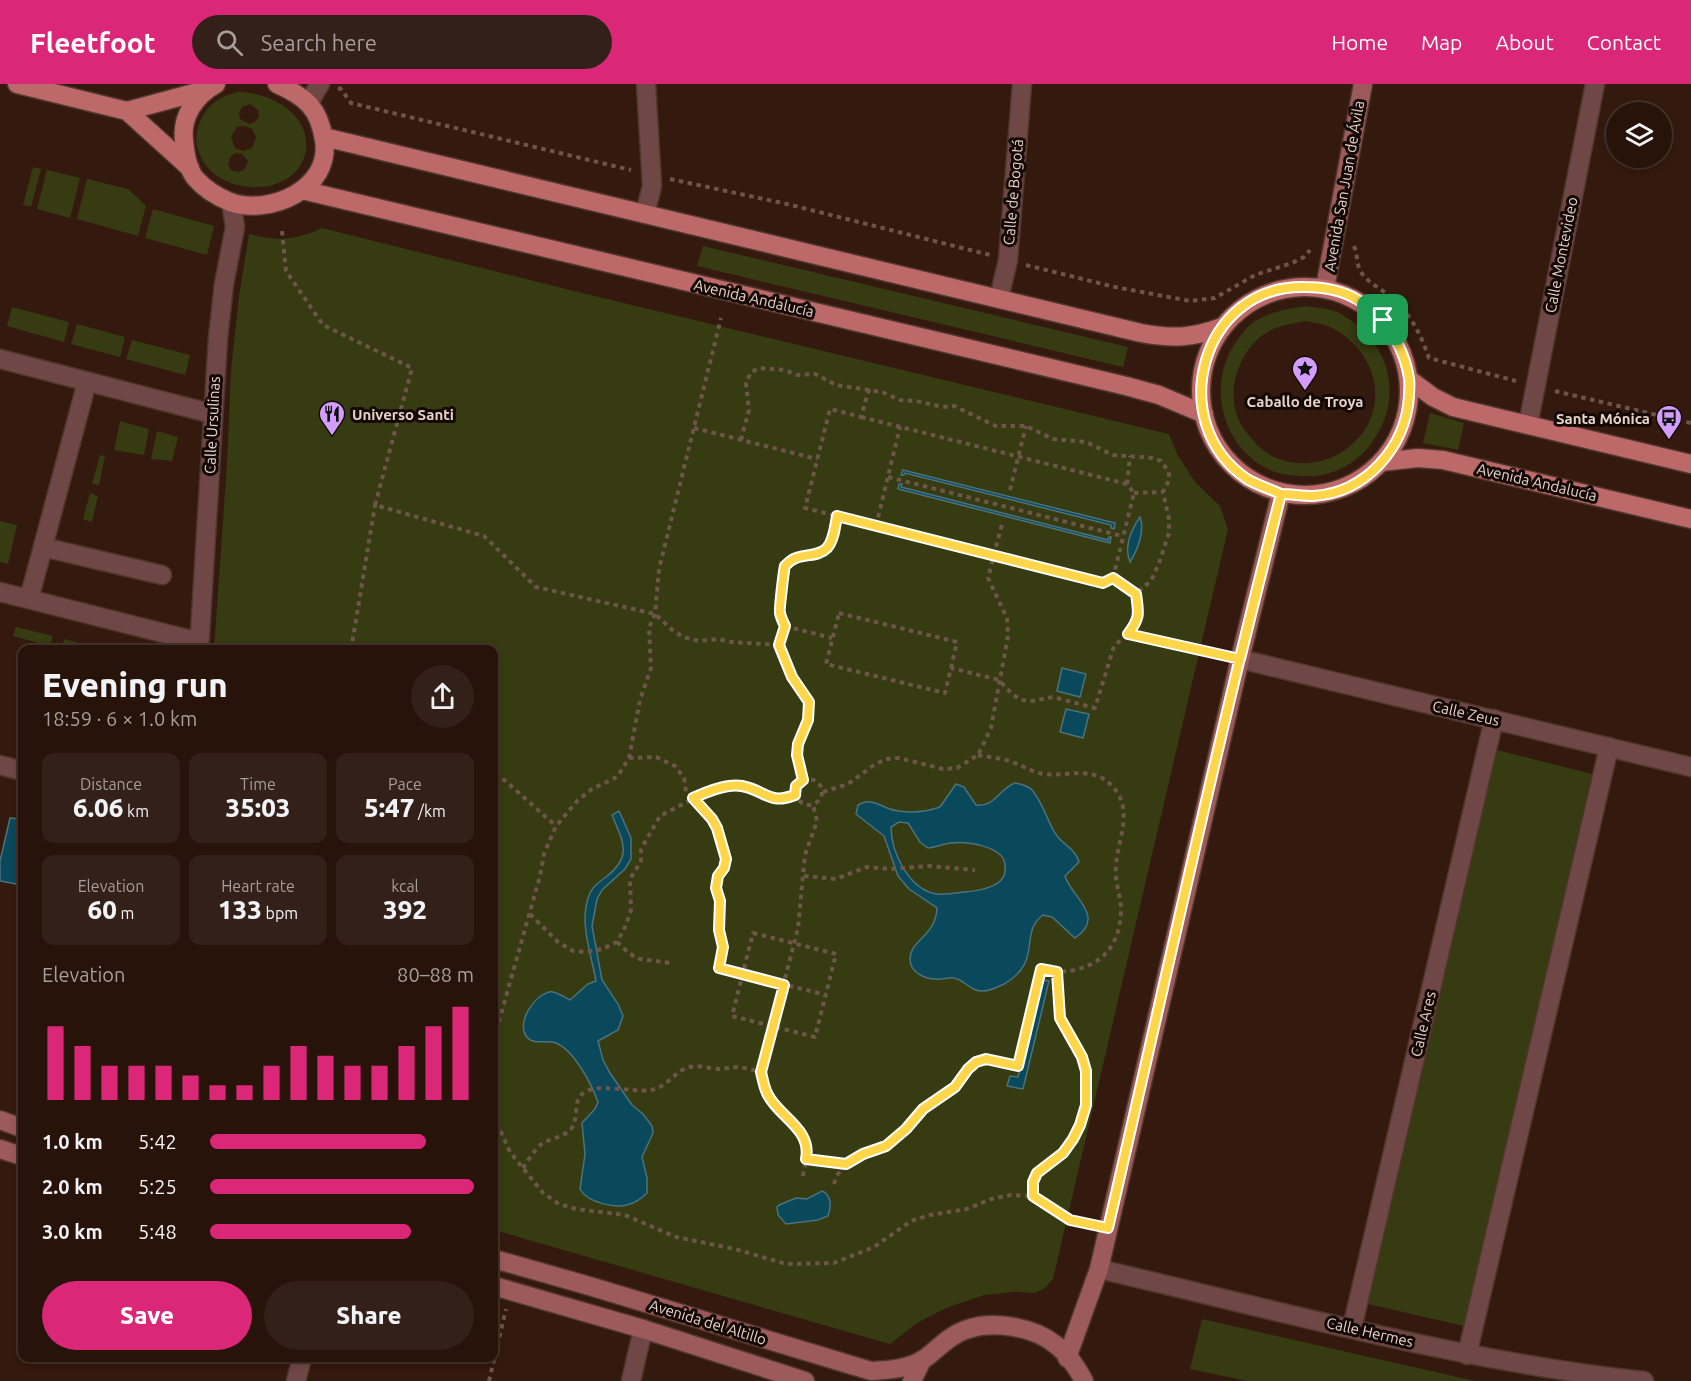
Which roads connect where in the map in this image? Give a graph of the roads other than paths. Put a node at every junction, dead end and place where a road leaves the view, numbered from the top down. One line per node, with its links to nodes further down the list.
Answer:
1 (17, 84): 10 (main road)
2 (277, 84): 9 (main road)
3 (646, 84): 15 (street)
4 (1022, 84): 17 (street, Calle de Bogotá)
5 (1363, 84): 16 (street, Avenida San Juan de Ávila)
6 (1595, 84): 24 (street, Calle Montevideo)
7 (328, 86): 9 (street)
8 (211, 87): 10 (main road); 12 (main road)
9 (309, 102): 11 (main road)
10 (128, 111): 12 (main road)
11 (324, 137): 13 (main road); 15 (main road)
12 (190, 168): 14 (main road)
13 (302, 190): 14 (main road); 23 (main road, Avenida Andalucía)
14 (231, 202): 22 (street, Calle Ursulinas)
15 (645, 214): 17 (main road)
16 (1325, 288): 18 (main road); 20 (main road)
17 (999, 298): 18 (main road)
18 (1222, 327): 23 (main road)
19 (0, 359): 21 (street)
20 (1410, 380): 24 (main road); 25 (main road)
21 (87, 382): 22 (street); 29 (street)
22 (213, 414): 34 (street, Calle Ursulinas)
23 (1204, 414): 27 (main road)
24 (1527, 425): 26 (main road)
25 (1381, 462): 27 (main road); 28 (main road, Avenida Andalucía)
26 (1691, 464)
27 (1281, 494): 35 (street)
28 (1691, 519)
29 (43, 547): 30 (street); 32 (street)
30 (162, 575)
31 (0, 592): 32 (street)
32 (29, 599): 33 (street)
33 (195, 645)
34 (199, 645)
35 (1240, 659): 36 (street, Calle Zeus); 46 (street)
36 (1494, 719): 37 (street, Calle Zeus); 48 (street, Calle Ares)
37 (1609, 747): 39 (street, Calle Zeus); 50 (street)
38 (0, 765): 40 (street)
39 (1691, 767)
40 (18, 770)
41 (0, 1120): 42 (street)
42 (18, 1127)
43 (0, 1149): 44 (street)
44 (18, 1155)
45 (498, 1260): 52 (street, Avenida del Altillo)
46 (1099, 1269): 48 (street, Calle Hermes); 51 (street)
47 (502, 1288): 49 (street, Avenida del Altillo)
48 (1352, 1328): 50 (street, Calle Hermes)
49 (643, 1329): 55 (street); 56 (street, Avenida del Altillo)
50 (1467, 1355): 59 (street, Calle Hermes)
51 (1067, 1358): 52 (street, Avenida del Altillo); 58 (street, Avenida del Altillo)
52 (922, 1360): 57 (street, Avenida del Altillo)
53 (301, 1362): 54 (street)
54 (296, 1381)
55 (631, 1381)
56 (805, 1381)
57 (912, 1381)
58 (1084, 1381)
59 (1644, 1381)

